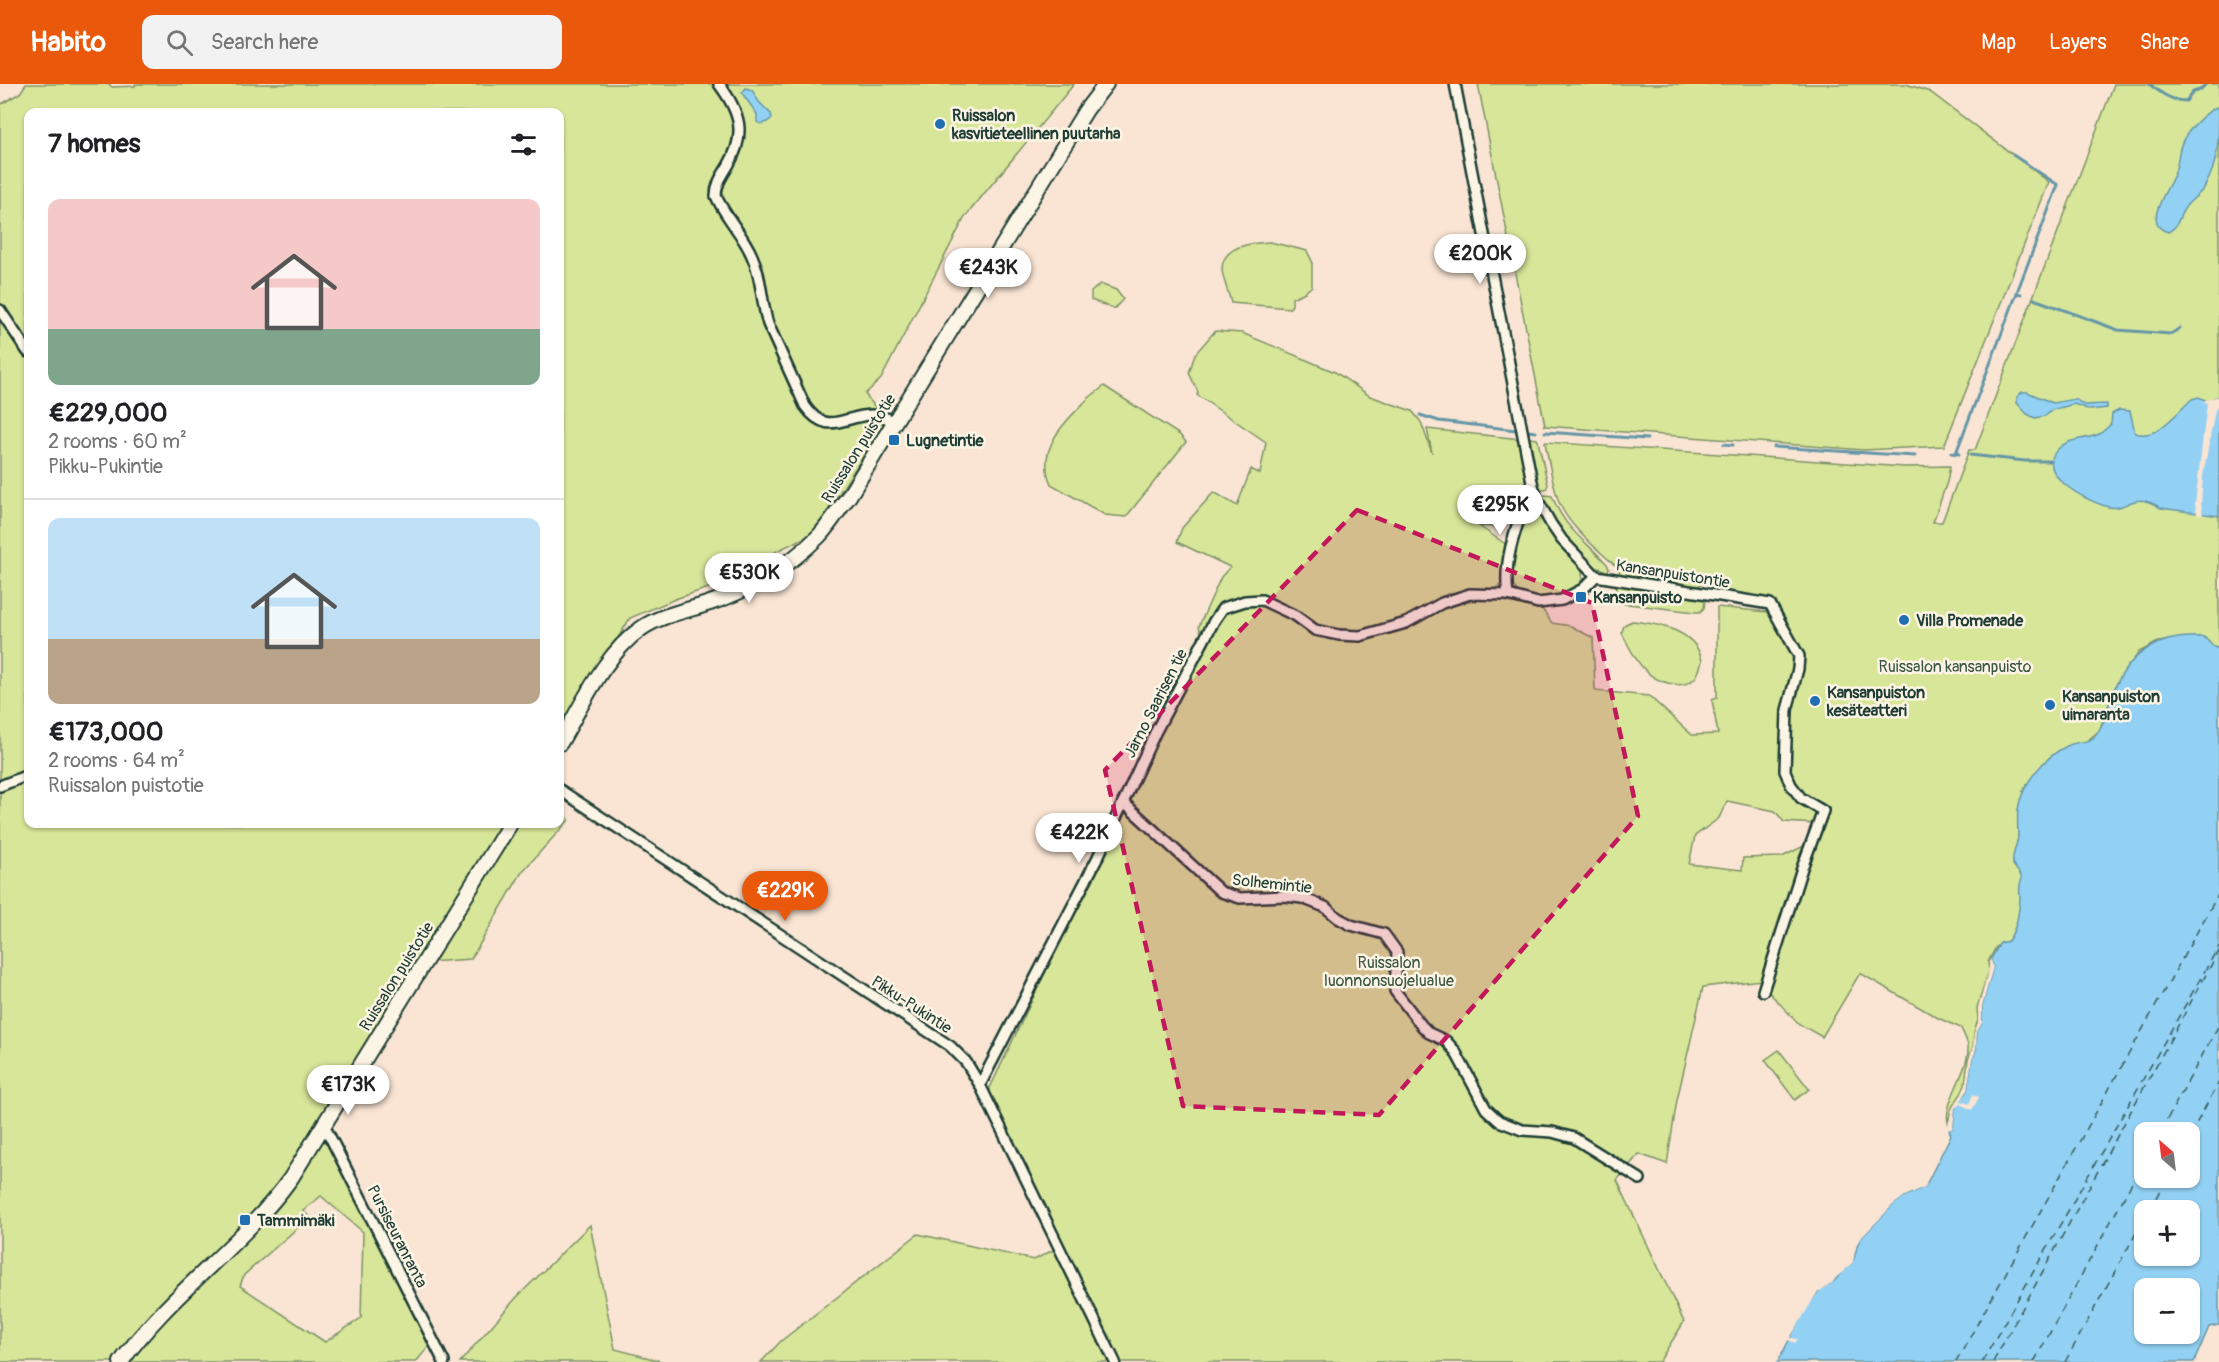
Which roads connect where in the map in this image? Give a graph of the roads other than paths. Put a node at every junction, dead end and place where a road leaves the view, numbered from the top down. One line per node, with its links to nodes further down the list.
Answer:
1 (719, 84): 6 (street)
2 (1106, 84): 6 (street, Ruissalon puistotie)
3 (1455, 84): 7 (street, Kansanpuistontie)
4 (0, 310): 5 (street)
5 (24, 346)
6 (894, 421): 10 (street, Ruissalon puistotie)
7 (1532, 482): 8 (street, Kansanpuistontie); 9 (street)
8 (1596, 576): 9 (street, Jarno Saarisen tie); 16 (street, Kansanpuistontie)
9 (1508, 595): 14 (street, Jarno Saarisen tie)
10 (564, 735)
11 (24, 777): 12 (street)
12 (0, 786)
13 (564, 793): 17 (street, Pikku-Pukintie)
14 (1123, 802): 17 (street, Jarno Saarisen tie); 19 (street, Solhemintie)
15 (508, 828): 18 (street, Ruissalon puistotie)
16 (1763, 991)
17 (980, 1085): 22 (street, Pikku-Pukintie)
18 (324, 1125): 20 (street, Ruissalon puistotie); 21 (street, Pursiseuranranta)
19 (1640, 1179)
20 (121, 1362)
21 (444, 1362)
22 (1115, 1362)

